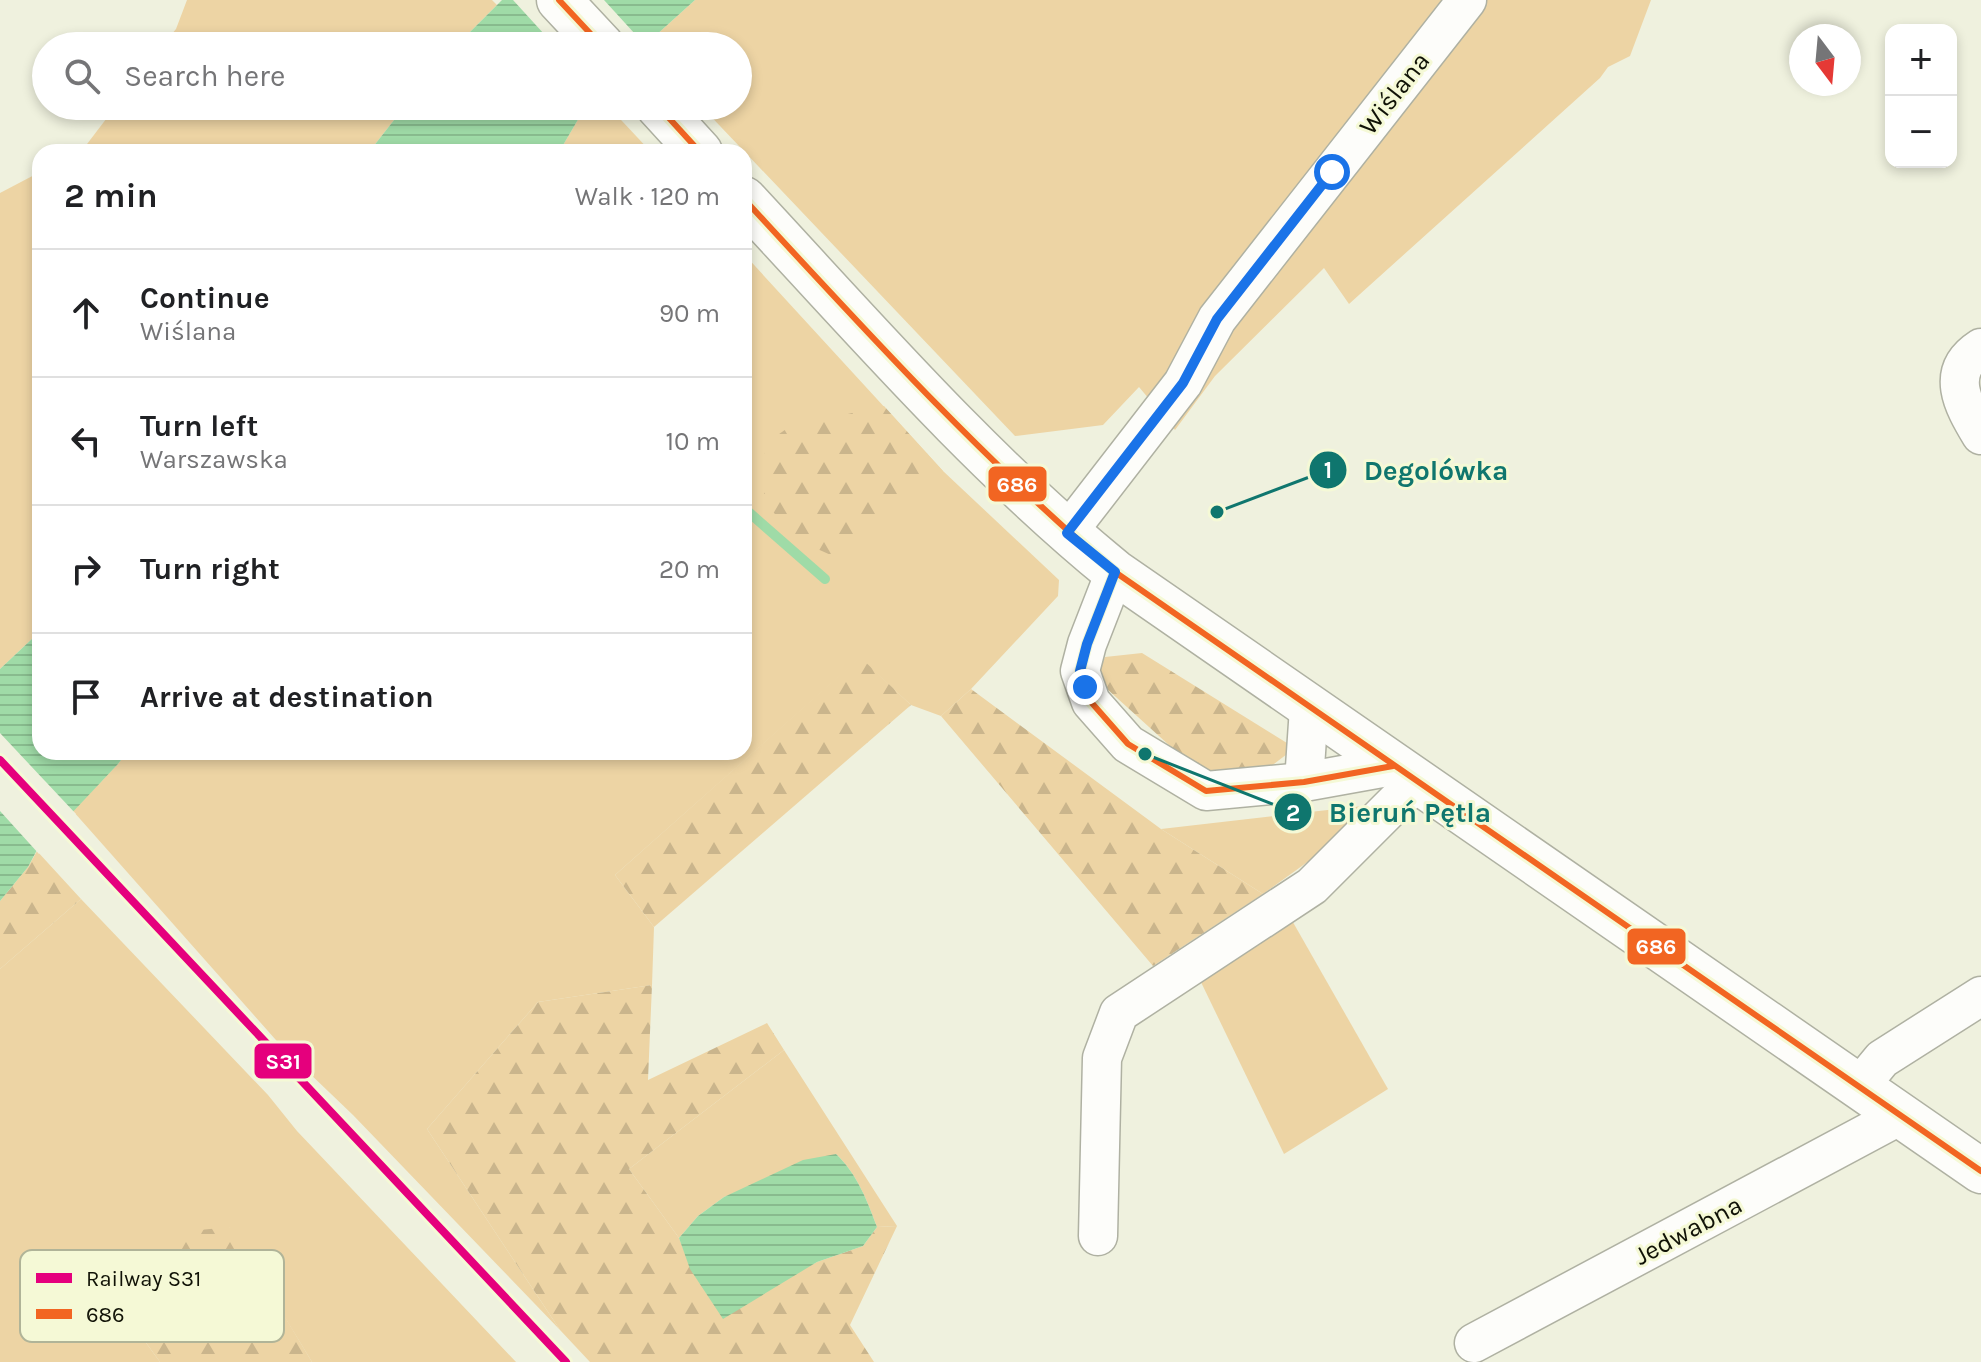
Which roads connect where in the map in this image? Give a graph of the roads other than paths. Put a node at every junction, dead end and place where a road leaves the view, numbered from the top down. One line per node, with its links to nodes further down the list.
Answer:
1 (559, 0): 3 (main road)
2 (1467, 0): 9 (street, Wiślana)
3 (589, 32)
4 (671, 120): 5 (main road)
5 (693, 144)
6 (752, 208): 9 (main road)
7 (1981, 348): 8 (street)
8 (1981, 435)
9 (1067, 533): 10 (main road)
10 (1115, 572): 11 (main road); 13 (street)
11 (1309, 708): 12 (main road); 13 (street)
12 (1404, 774): 13 (street); 15 (main road); 18 (street)
13 (1304, 782)
14 (1981, 996): 15 (street)
15 (1858, 1088): 16 (main road)
16 (1901, 1115): 17 (main road); 19 (street, Jedwabna)
17 (1981, 1171)
18 (1098, 1236)
19 (1474, 1343)

